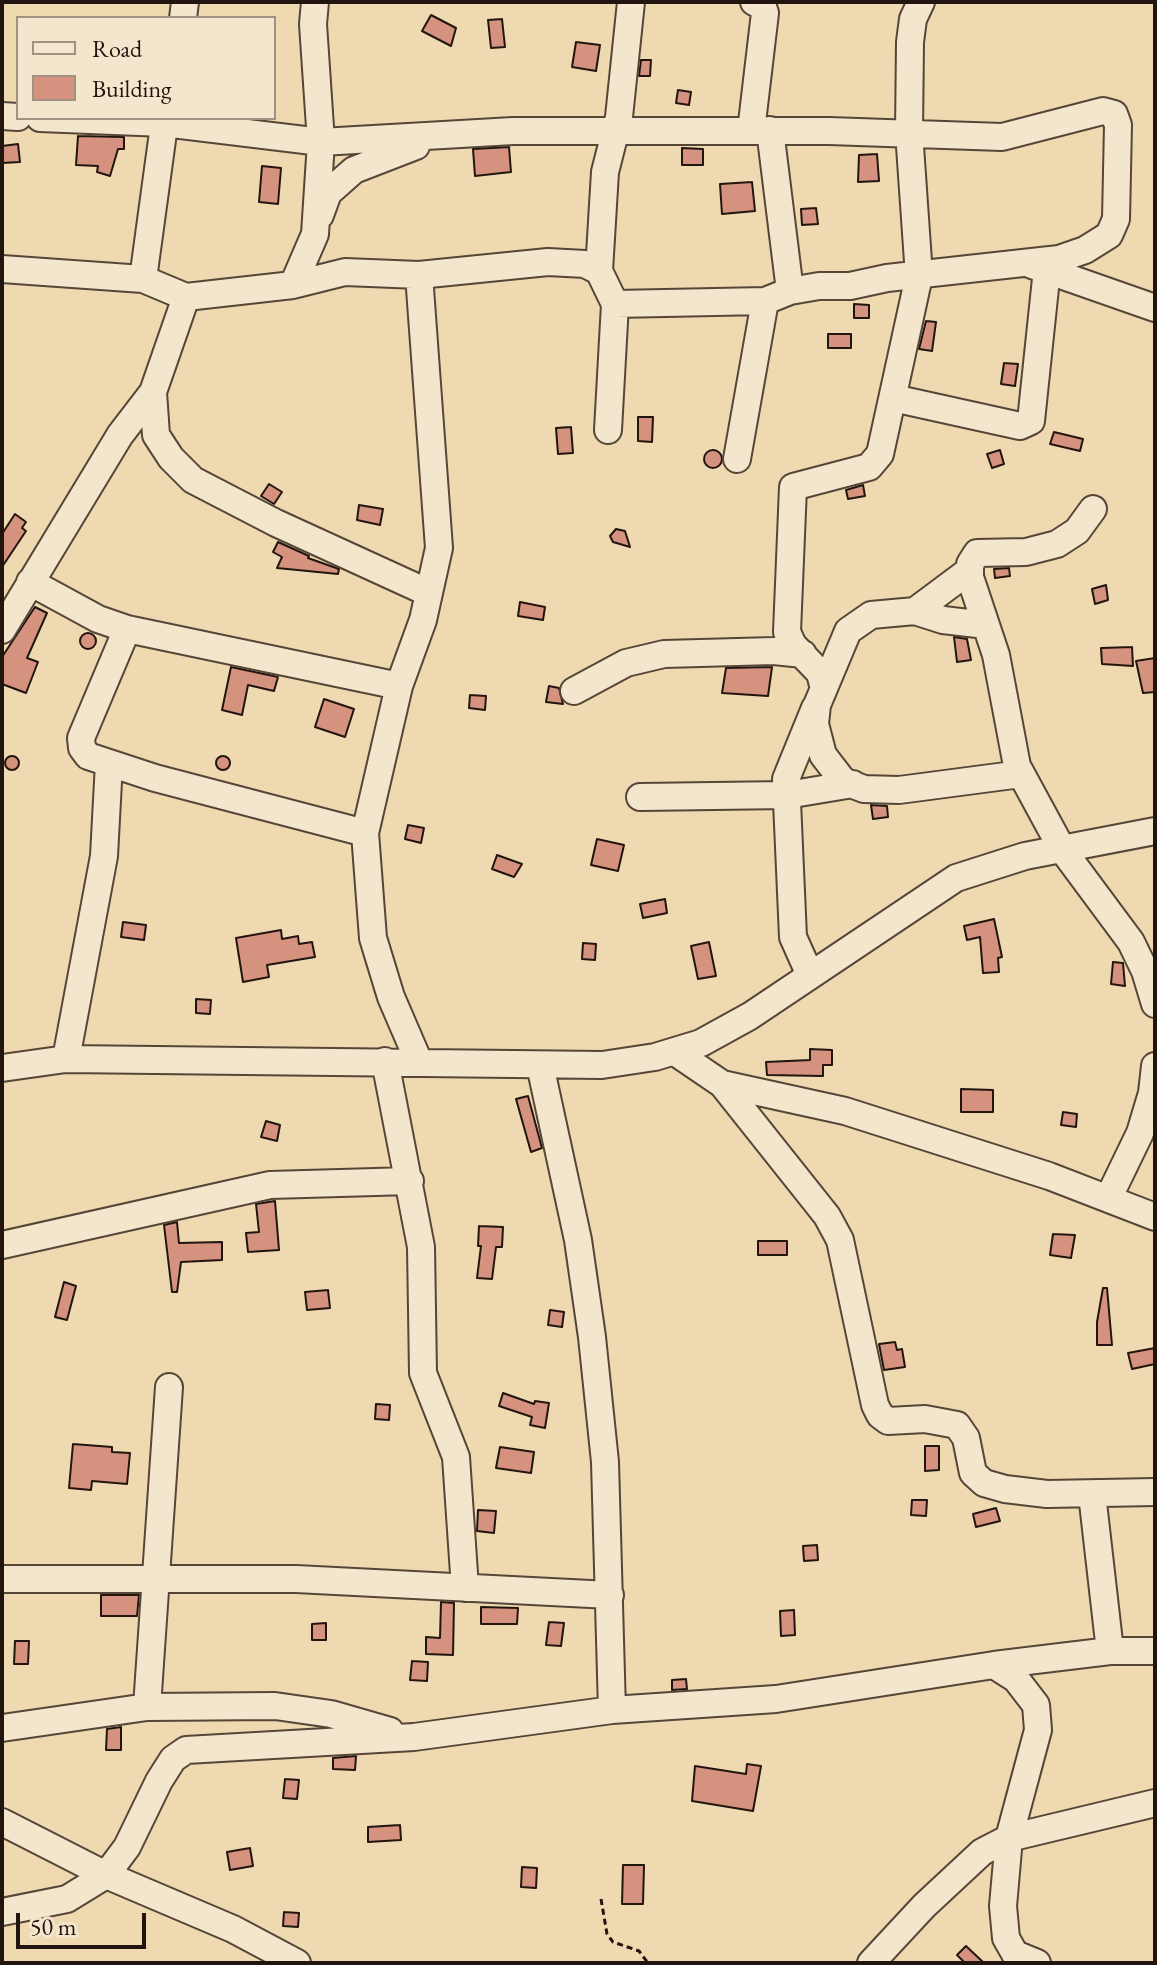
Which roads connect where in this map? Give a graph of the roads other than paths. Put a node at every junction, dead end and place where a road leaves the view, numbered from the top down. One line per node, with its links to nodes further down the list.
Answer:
1 (315, 2): 10 (street)
2 (631, 2): 9 (street)
3 (754, 2): 6 (street)
4 (921, 2): 8 (street)
5 (165, 120): 10 (street); 17 (street)
6 (760, 130): 8 (street); 9 (street); 19 (street)
7 (513, 131): 9 (street); 10 (street); 11 (street)
8 (909, 132): 12 (street); 16 (street)
9 (615, 133): 14 (street)
10 (321, 142): 11 (street)
11 (315, 234): 18 (street)
12 (1038, 266): 16 (street); 23 (street); 25 (street)
13 (2, 269): 17 (street)
14 (599, 271): 15 (street); 22 (street)
15 (419, 275): 18 (street); 31 (street)
16 (919, 276): 19 (street); 25 (street)
17 (143, 279): 20 (street)
18 (293, 285): 20 (street)
19 (790, 291): 21 (street)
20 (186, 297): 24 (street)
21 (765, 301): 22 (street); 27 (street)
22 (615, 304): 26 (street)
23 (1155, 308)
24 (153, 392): 30 (street); 31 (street)
25 (893, 398): 36 (street)
26 (608, 430)
27 (737, 459)
28 (1093, 509): 29 (street)
29 (970, 570): 32 (street); 33 (street)
30 (30, 582): 34 (street); 35 (street)
31 (429, 593): 37 (street)
32 (915, 611): 33 (street); 39 (street)
33 (986, 625): 41 (street)
34 (127, 629): 37 (street); 40 (street)
35 (2, 630)
36 (803, 654): 38 (street); 39 (street)
37 (399, 686): 46 (street)
38 (574, 691)
39 (820, 695): 42 (street); 43 (street)
40 (109, 763): 46 (street); 51 (street)
41 (1021, 774): 42 (street); 47 (street)
42 (853, 784): 43 (street)
43 (787, 795): 44 (street); 48 (street)
44 (640, 797)
45 (1155, 831): 47 (street)
46 (365, 833): 53 (street)
47 (1062, 849): 48 (street); 49 (street)
48 (810, 975): 50 (street)
49 (1155, 1004)
50 (675, 1052): 54 (street); 57 (street)
51 (66, 1059): 52 (street); 56 (street)
52 (385, 1061): 53 (street); 59 (street)
53 (419, 1062): 54 (street)
54 (540, 1065): 69 (street)
55 (1155, 1066): 58 (street)
56 (2, 1068)
57 (722, 1084): 60 (street); 65 (street)
58 (1153, 1093): 60 (street)
59 (410, 1181): 62 (street); 68 (street)
60 (1109, 1197): 61 (street)
61 (1155, 1217)
62 (2, 1245)
63 (169, 1387): 67 (street)
64 (1155, 1492): 65 (street)
65 (1092, 1494): 70 (street)
66 (2, 1579): 67 (street)
67 (157, 1580): 68 (street); 73 (street)
68 (465, 1588): 69 (street)
69 (610, 1595): 74 (street)
70 (1110, 1651): 71 (street); 72 (street)
71 (1155, 1651)
72 (994, 1665): 74 (street); 79 (street)
73 (147, 1707): 75 (street); 76 (street)
74 (612, 1710): 76 (street)
75 (2, 1728)
76 (414, 1737): 80 (street)
77 (1155, 1803): 79 (street)
78 (2, 1822): 80 (street)
79 (1009, 1838): 83 (street); 84 (street)
80 (106, 1875): 81 (street); 82 (street)
81 (2, 1912)
82 (297, 1963)
83 (871, 1963)
84 (1037, 1963)

